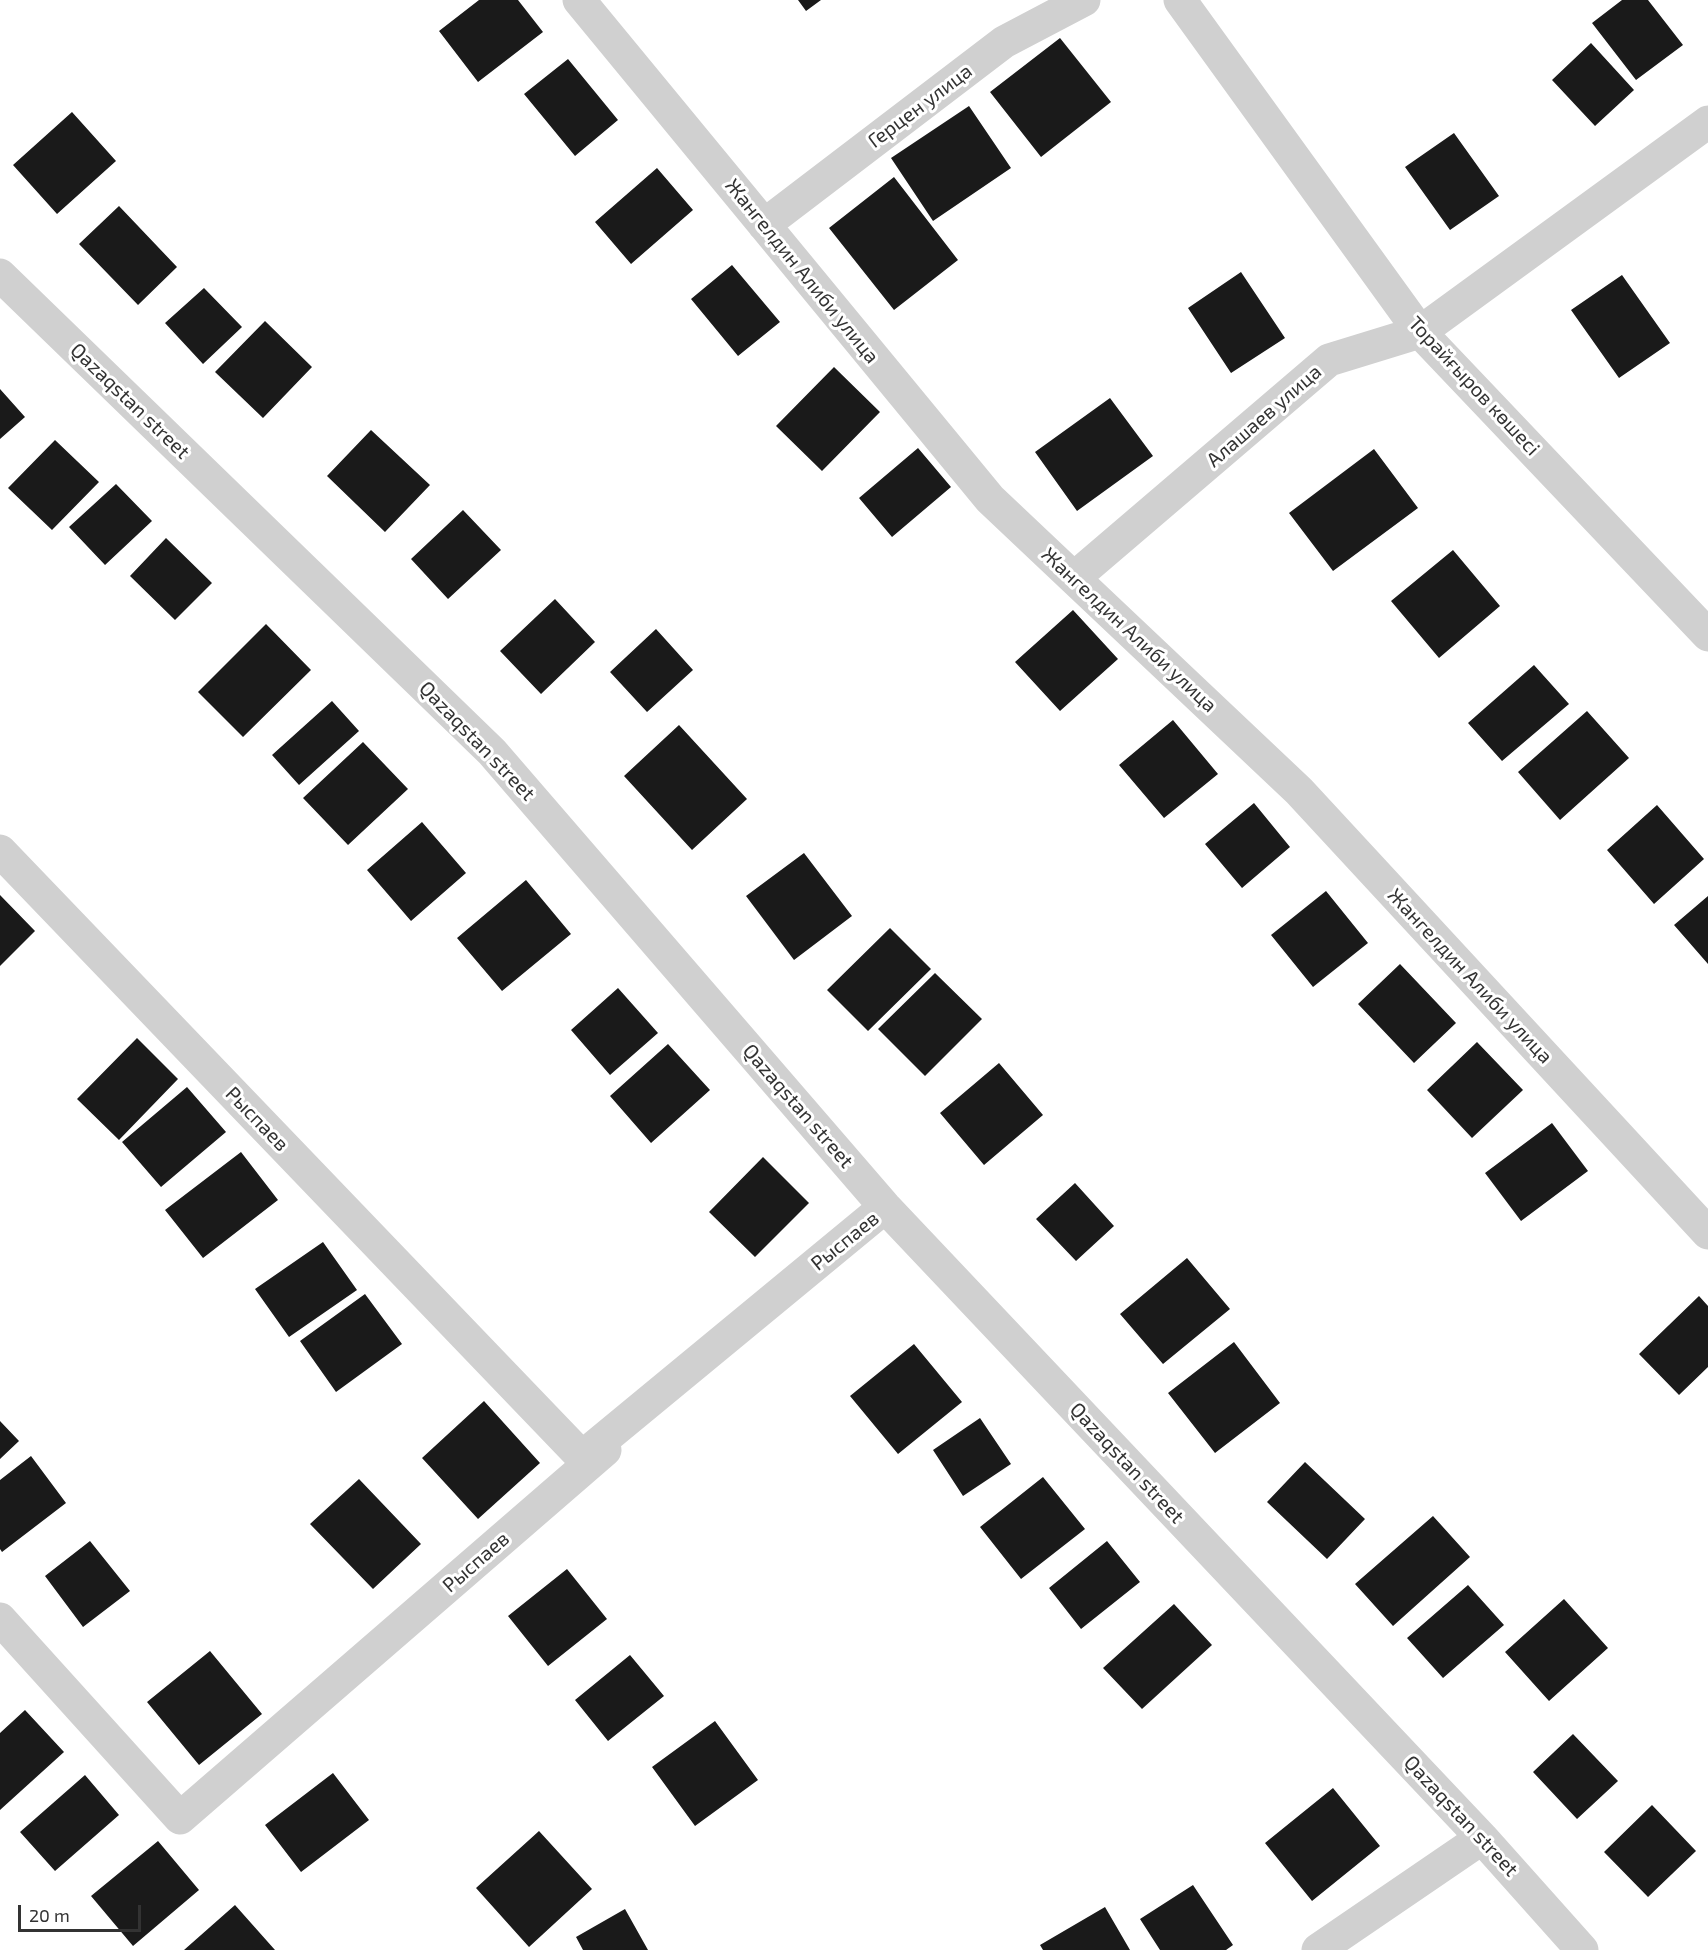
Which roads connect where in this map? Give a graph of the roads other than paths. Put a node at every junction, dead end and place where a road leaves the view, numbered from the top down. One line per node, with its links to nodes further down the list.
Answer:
1 (579, 0): 5 (street, Жангелдин Алиби улица)
2 (1084, 0): 5 (street, Герцен улица)
3 (1180, 0): 7 (street, Торайғыров көшесі)
4 (1708, 122): 7 (street, Алашаев улица)
5 (764, 225): 8 (street, Жангелдин Алиби улица)
6 (0, 275): 11 (street, Qazaqstan street)
7 (1420, 332): 8 (street, Алашаев улица); 9 (street, Торайғыров көшесі)
8 (1074, 578): 12 (street, Жангелдин Алиби улица)
9 (1708, 635)
10 (0, 851): 11 (street, Рыспаев)
11 (885, 1207): 13 (street, Рыспаев); 14 (street, Qazaqstan street)
12 (1708, 1233)
13 (0, 1619)
14 (1482, 1838): 15 (street); 16 (street, Qazaqstan street)
15 (1318, 1950)
16 (1582, 1950)

